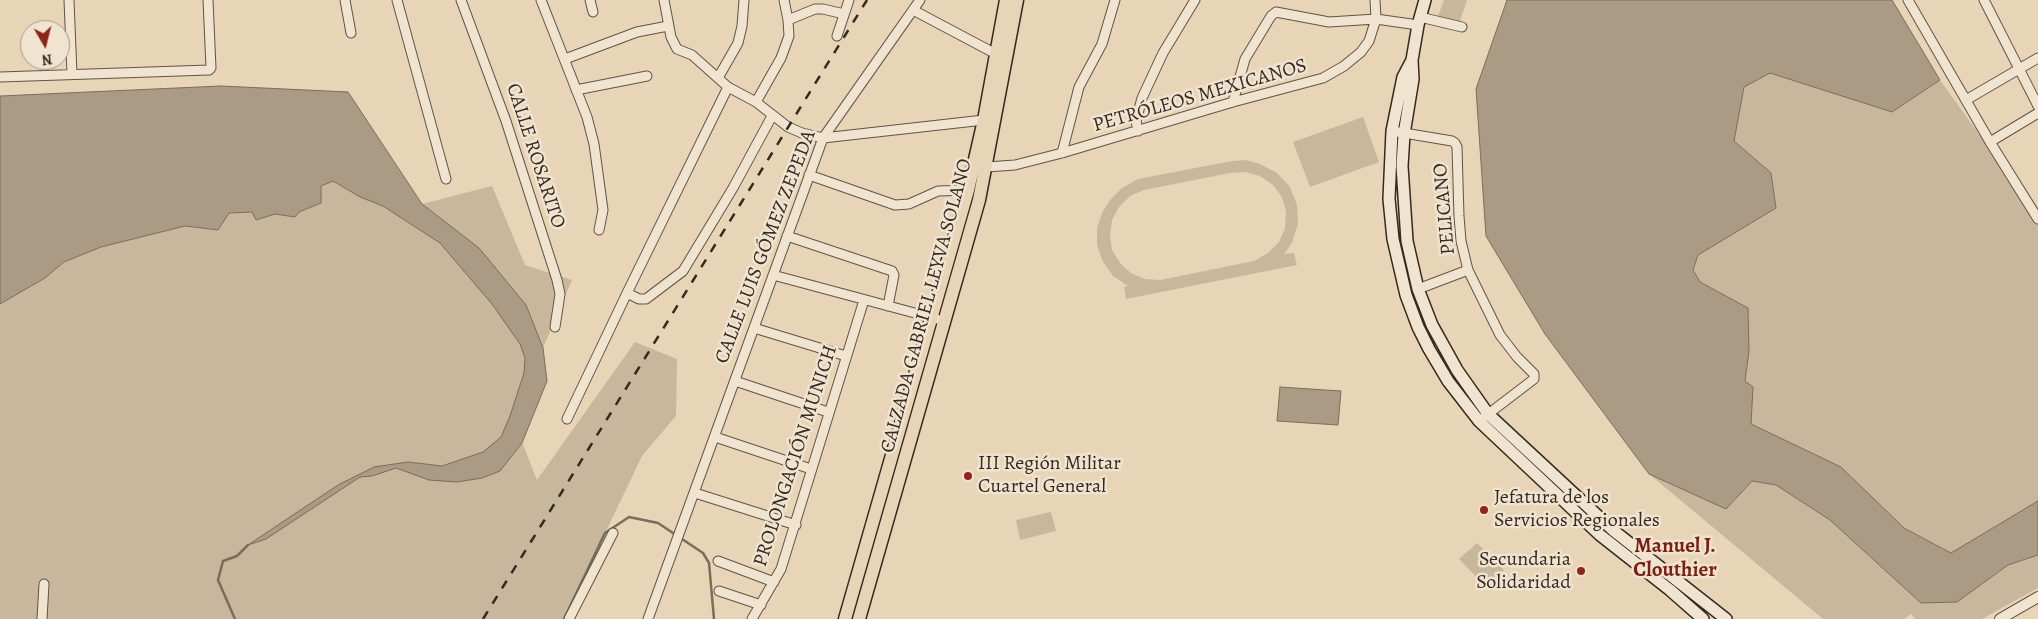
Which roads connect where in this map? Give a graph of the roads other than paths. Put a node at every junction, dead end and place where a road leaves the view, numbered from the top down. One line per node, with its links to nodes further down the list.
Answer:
1 (69, 0): 37 (street)
2 (208, 0): 37 (street)
3 (345, 0): 30 (street)
4 (397, 0): 58 (street)
5 (461, 0): 72 (street, CALLE ROSARITO)
6 (541, 0): 34 (street)
7 (590, 0): 23 (street)
8 (664, 0): 28 (street)
9 (744, 0): 40 (street)
10 (784, 0): 26 (street)
11 (848, 0): 24 (street)
12 (920, 0): 22 (street, CALLE LUIS GÓMEZ ZEPEDA)
13 (1006, 0): 32 (main road, CALZADA GABRIEL LEYVA SOLANO)
14 (1017, 0): 56 (main road, CALZADA GABRIEL LEYVA SOLANO)
15 (1114, 0): 55 (street)
16 (1375, 0): 25 (street, PETRÓLEOS MEXICANOS)
17 (1425, 0): 27 (main road)
18 (1908, 0): 43 (street)
19 (1984, 0): 36 (street)
20 (1191, 1): 50 (street)
21 (816, 4): 24 (street); 26 (street)
22 (912, 10): 32 (street); 53 (street, CALLE LUIS GÓMEZ ZEPEDA)
23 (593, 12)
24 (844, 14): 31 (street)
25 (1376, 19): 27 (street); 45 (street, PETRÓLEOS MEXICANOS); 45 (street)
26 (788, 20): 44 (street)
27 (1419, 21): 29 (street); 35 (main road)
28 (668, 26): 34 (street); 40 (street)
29 (1462, 27)
30 (351, 33)
31 (837, 36)
32 (996, 54): 49 (main road, CALZADA GABRIEL LEYVA SOLANO)
33 (2038, 58): 36 (street)
34 (565, 60): 42 (street)
35 (1412, 60): 51 (main road); 52 (main road)
36 (2019, 68): 43 (street); 46 (street)
37 (72, 74): 39 (street)
38 (647, 76): 42 (street)
39 (0, 77)
40 (718, 78): 41 (street)
41 (728, 87): 44 (street); 67 (street)
42 (576, 90): 62 (street)
43 (1966, 100): 54 (street)
44 (756, 102): 48 (street)
45 (1233, 102): 50 (street, PETRÓLEOS MEXICANOS)
46 (2038, 106)
47 (2038, 112): 54 (street)
48 (772, 116): 53 (street); 67 (street)
49 (984, 120): 53 (street); 59 (main road, CALZADA GABRIEL LEYVA SOLANO)
50 (1138, 131): 55 (street, PETRÓLEOS MEXICANOS)
51 (1392, 131): 52 (street, PELICANO); 77 (main road)
52 (1404, 134): 64 (street, PELICANO); 66 (main road)
53 (822, 138): 57 (street, CALLE LUIS GÓMEZ ZEPEDA)
54 (1990, 142): 60 (street)
55 (1062, 153): 56 (street, PETRÓLEOS MEXICANOS)
56 (986, 167): 71 (main road, CALZADA GABRIEL LEYVA SOLANO)
57 (809, 175): 59 (street); 63 (street, CALLE LUIS GÓMEZ ZEPEDA)
58 (446, 179)
59 (968, 190): 70 (main road, CALZADA GABRIEL LEYVA SOLANO)
60 (2035, 208): 61 (street)
61 (2038, 219)
62 (599, 230)
63 (787, 236): 65 (street, CALLE LUIS GÓMEZ ZEPEDA); 69 (street)
64 (1468, 270): 66 (street); 77 (street, PELICANO)
65 (773, 275): 68 (street); 73 (street, CALLE LUIS GÓMEZ ZEPEDA)
66 (1418, 289): 77 (main road)
67 (627, 293): 78 (street)
68 (864, 300): 69 (street); 74 (street, PROLONGACIÓN MUNICH)
69 (888, 306): 70 (street)
70 (930, 317): 71 (street); 85 (main road, CALZADA GABRIEL LEYVA SOLANO)
71 (945, 321): 85 (main road, CALZADA GABRIEL LEYVA SOLANO)
72 (555, 327)
73 (754, 328): 74 (street); 75 (street, CALLE LUIS GÓMEZ ZEPEDA)
74 (846, 356): 76 (street, PROLONGACIÓN MUNICH)
75 (735, 381): 76 (street); 79 (street, CALLE LUIS GÓMEZ ZEPEDA)
76 (828, 412): 80 (street, PROLONGACIÓN MUNICH)
77 (1484, 417): 86 (main road); 87 (main road)
78 (568, 419)
79 (715, 437): 80 (street); 81 (street, CALLE LUIS GÓMEZ ZEPEDA)
80 (811, 469): 82 (street, PROLONGACIÓN MUNICH)
81 (694, 493): 82 (street); 95 (street, CALLE LUIS GÓMEZ ZEPEDA)
82 (796, 525): 88 (street, PROLONGACIÓN MUNICH)
83 (613, 533): 94 (street)
84 (718, 561): 88 (street)
85 (868, 564): 97 (main road, CALZADA GABRIEL LEYVA SOLANO); 98 (main road, CALZADA GABRIEL LEYVA SOLANO)
86 (1657, 564): 87 (main road); 100 (main road)
87 (1648, 573): 99 (main road)
88 (774, 582): 92 (street, PROLONGACIÓN MUNICH)
89 (44, 584): 93 (street)
90 (719, 591): 92 (street)
91 (2038, 597): 101 (street)
92 (761, 605): 96 (street, PROLONGACIÓN MUNICH)
93 (42, 619)
94 (569, 619)
95 (648, 619)
96 (752, 619)
97 (845, 619)
98 (859, 619)
99 (1703, 619)
100 (1726, 619)
101 (2000, 619)

